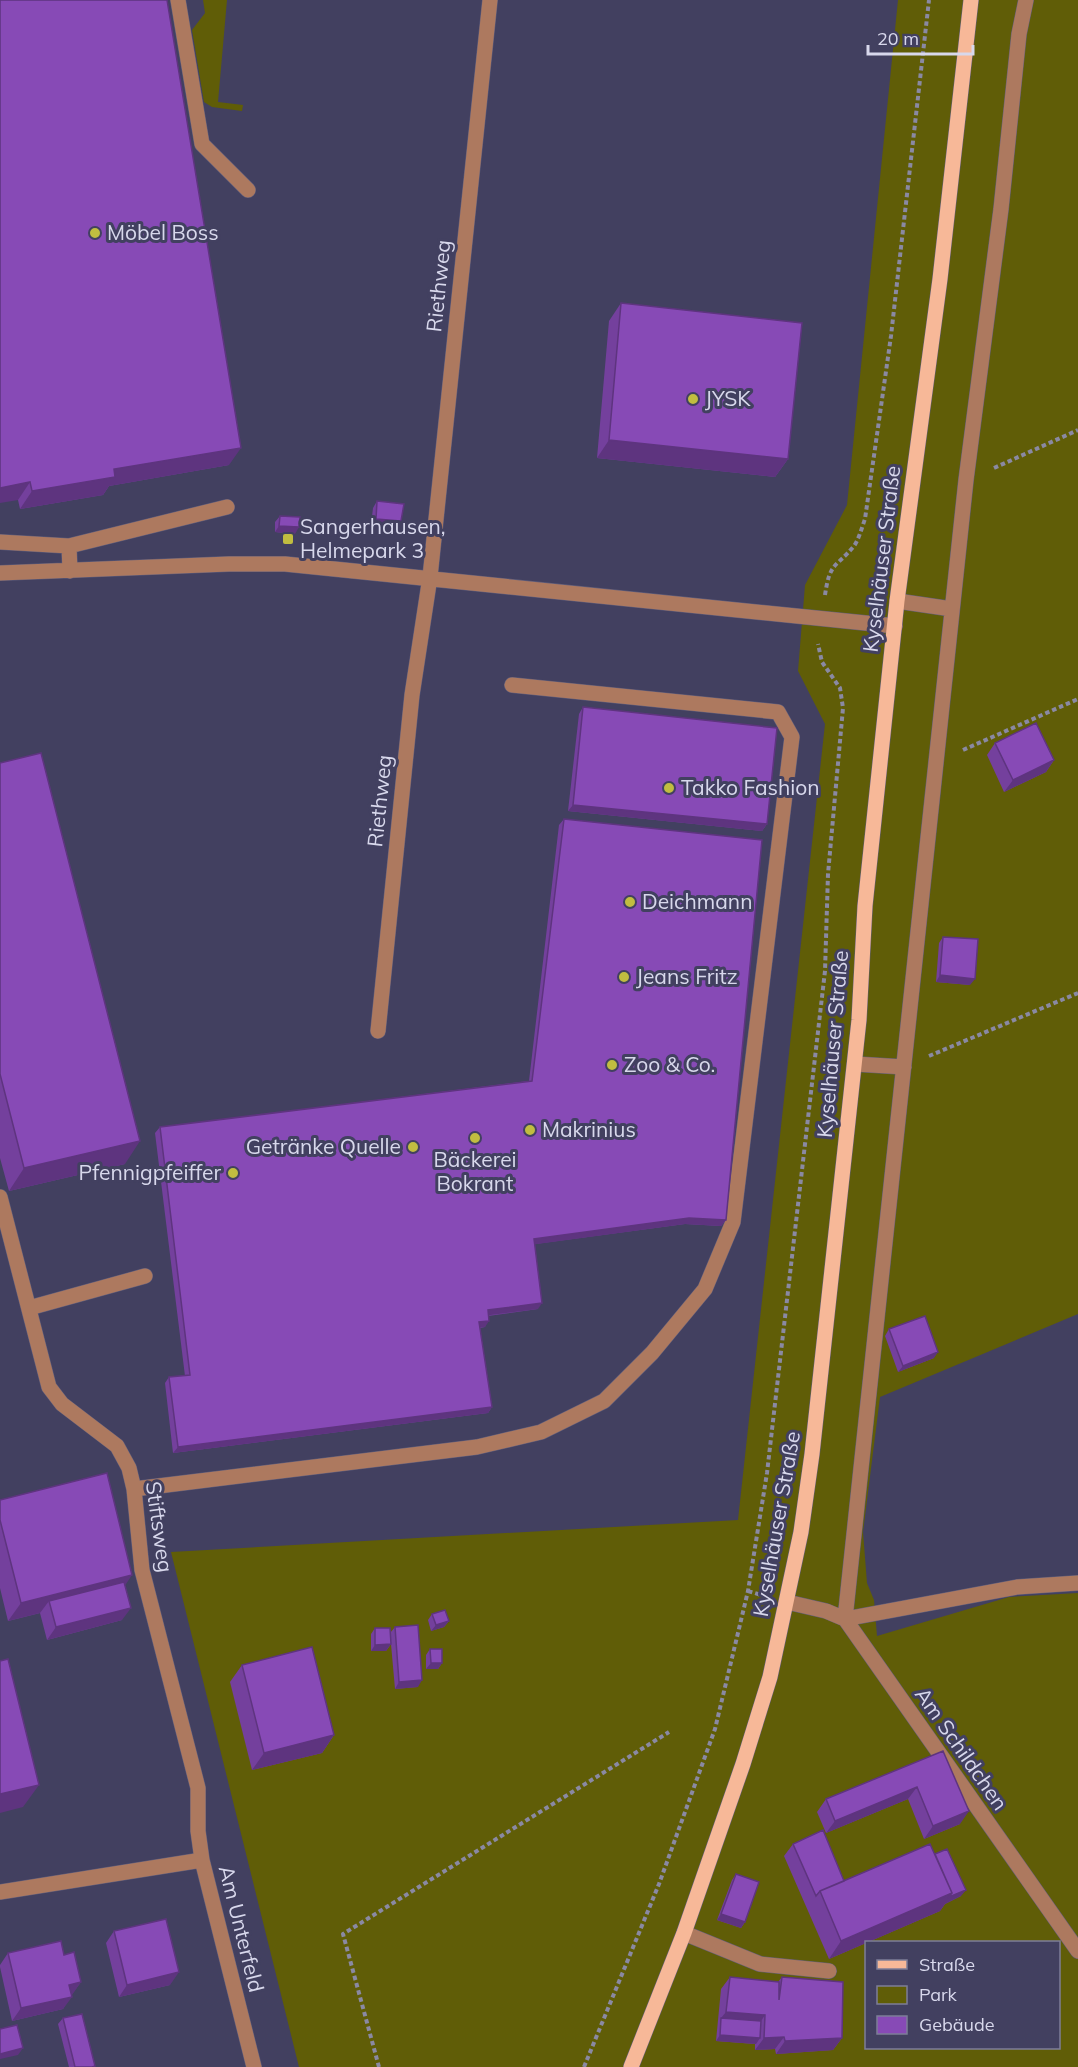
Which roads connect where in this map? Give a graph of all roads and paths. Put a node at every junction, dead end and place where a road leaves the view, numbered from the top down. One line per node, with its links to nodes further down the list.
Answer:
1 (178, 0): 6 (street)
2 (490, 0): 14 (street, Riethweg)
3 (929, 0): 17 (path)
4 (971, 0): 15 (main road, Kyselhäuser Straße)
5 (1026, 0): 8 (street)
6 (248, 190)
7 (1078, 430): 8 (path)
8 (966, 480): 16 (street)
9 (227, 507): 11 (street)
10 (0, 542): 11 (street)
11 (69, 546): 12 (street)
12 (70, 571): 13 (street); 14 (street)
13 (0, 573)
14 (430, 577): 17 (street); 23 (street, Riethweg)
15 (897, 601): 16 (street); 18 (main road, Kyselhäuser Straße)
16 (952, 609): 21 (street)
17 (822, 618): 18 (street); 42 (path)
18 (895, 626): 24 (main road, Kyselhäuser Straße)
19 (512, 685): 30 (street)
20 (1078, 699): 21 (path)
21 (936, 762): 25 (street)
22 (1078, 993): 25 (path)
23 (378, 1030)
24 (855, 1064): 25 (street); 32 (main road, Kyselhäuser Straße)
25 (904, 1067): 33 (street)
26 (0, 1197): 27 (street, Stiftsweg)
27 (4, 1228): 29 (street, Stiftsweg)
28 (145, 1276): 29 (street)
29 (29, 1308): 30 (street, Stiftsweg)
30 (134, 1489): 35 (street, Stiftsweg)
31 (1078, 1583): 33 (street)
32 (787, 1602): 33 (street); 37 (main road, Kyselhäuser Straße)
33 (844, 1619): 38 (street, Am Schildchen)
34 (669, 1732): 41 (path)
35 (202, 1860): 36 (street, Am Unterfeld); 40 (street, Am Unterfeld)
36 (0, 1892)
37 (684, 1932): 39 (street); 43 (main road, Kyselhäuser Straße)
38 (1078, 1951)
39 (829, 1971)
40 (254, 2067)
41 (379, 2067)
42 (584, 2067)
43 (631, 2067)

